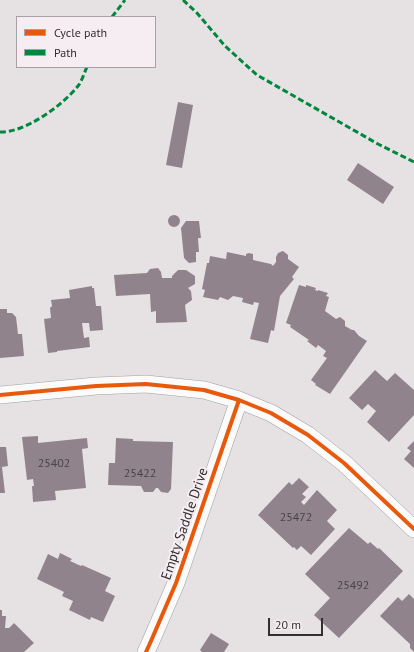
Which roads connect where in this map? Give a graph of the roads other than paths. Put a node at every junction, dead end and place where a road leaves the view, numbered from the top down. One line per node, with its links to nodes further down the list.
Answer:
1 (0, 395): 2 (street)
2 (239, 400): 3 (street); 4 (street, Empty Saddle Drive)
3 (414, 529)
4 (146, 652)

